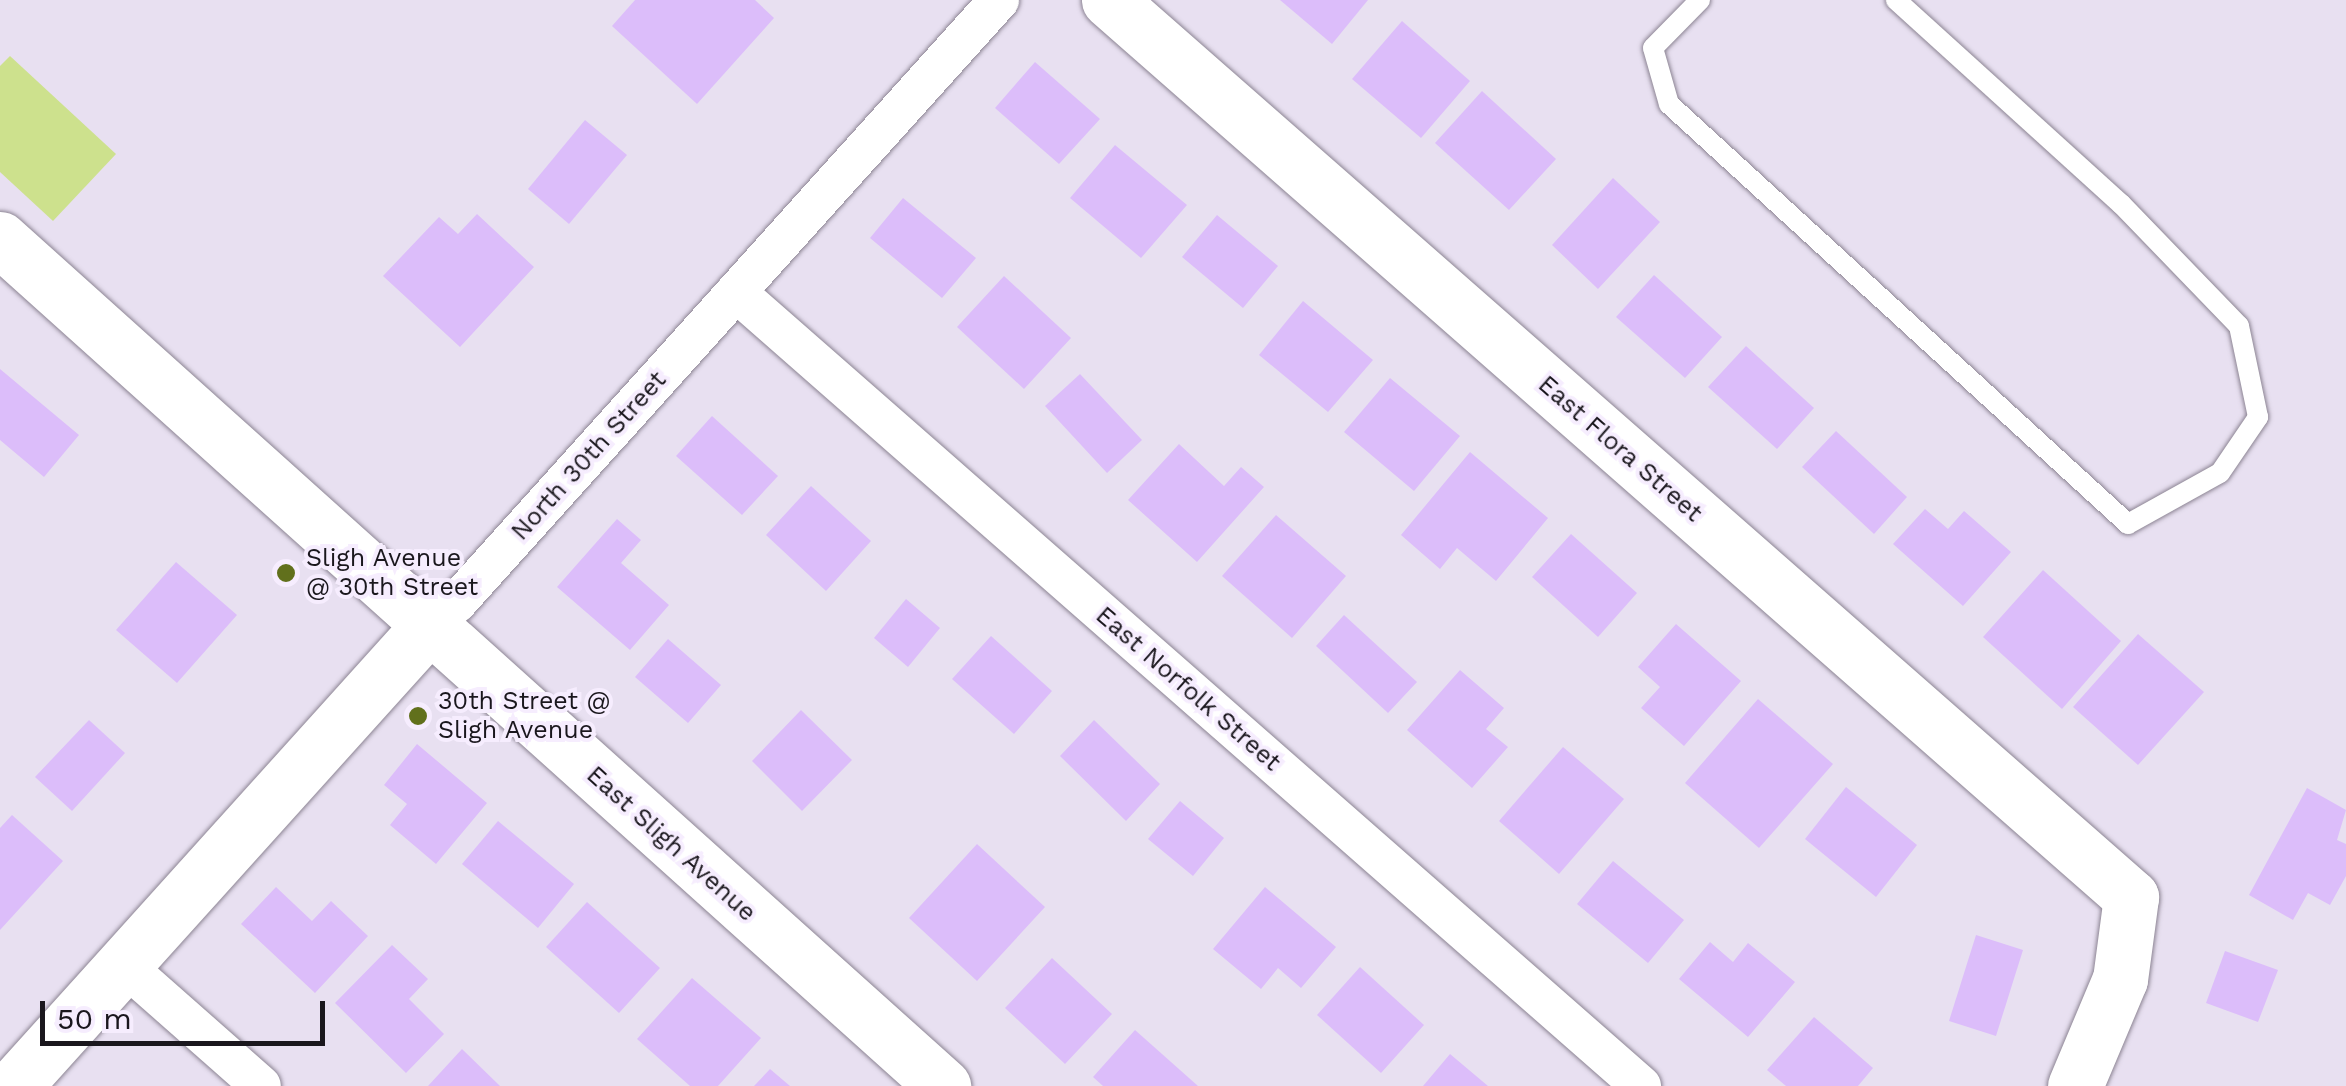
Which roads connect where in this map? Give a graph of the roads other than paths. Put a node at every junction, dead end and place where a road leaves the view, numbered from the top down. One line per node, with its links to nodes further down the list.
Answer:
1 (999, 0): 6 (street, North 30th Street)
2 (1109, 0): 13 (street, East Flora Street)
3 (1700, 0): 4 (lane)
4 (1896, 0)
5 (0, 239): 7 (street, East Sligh Avenue)
6 (736, 292): 7 (street, North 30th Street); 12 (street, East Norfolk Street)
7 (427, 628): 8 (street, North 30th Street); 11 (street, East Sligh Avenue)
8 (124, 966): 9 (street, North 30th Street); 10 (street)
9 (14, 1086)
10 (260, 1086)
11 (943, 1086)
12 (1640, 1086)
13 (2075, 1086)

